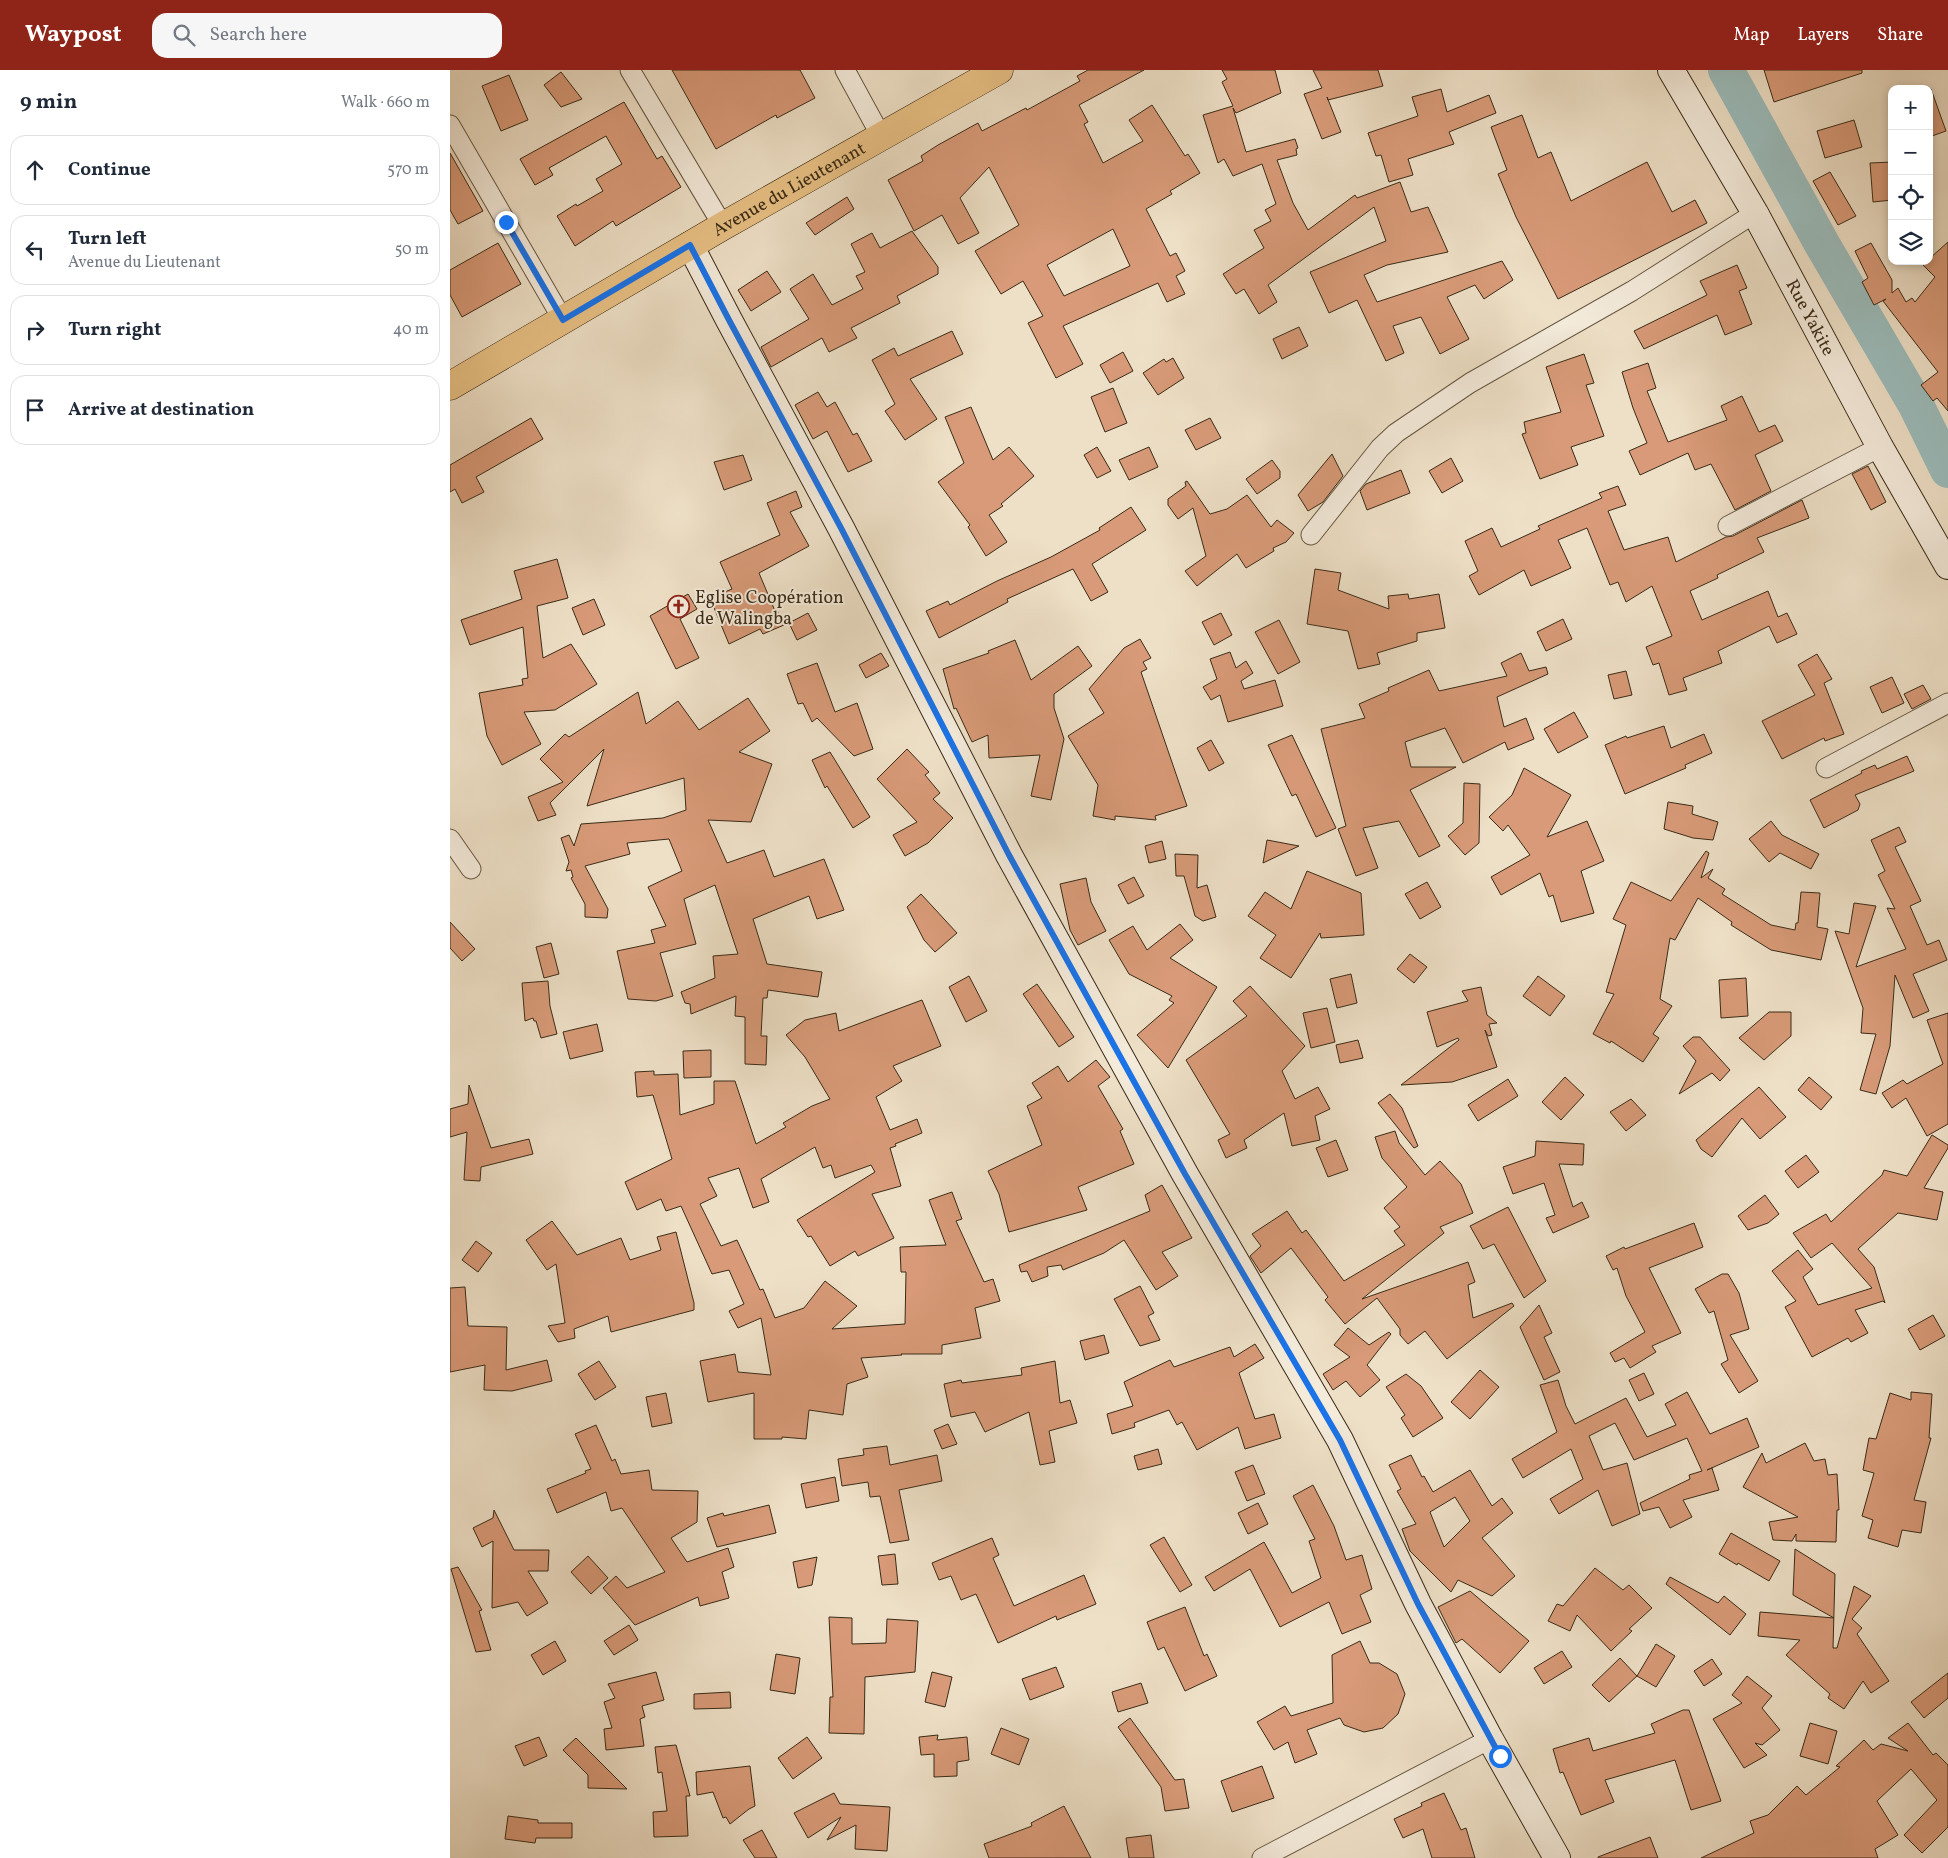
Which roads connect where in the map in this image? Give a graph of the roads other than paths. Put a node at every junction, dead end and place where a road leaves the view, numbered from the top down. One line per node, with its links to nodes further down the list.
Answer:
1 (630, 70): 8 (street)
2 (845, 70): 6 (street)
3 (999, 70): 6 (main road, Avenue du Lieutenant)
4 (1671, 70): 7 (street, Rue Yakite)
5 (450, 125): 10 (street)
6 (881, 136): 8 (main road, Avenue du Lieutenant)
7 (1755, 213): 12 (street, Rue Yakite); 14 (street)
8 (723, 226): 9 (main road, Avenue du Lieutenant)
9 (690, 245): 10 (main road, Avenue du Lieutenant); 20 (street)
10 (563, 320): 11 (main road, Avenue du Lieutenant)
11 (450, 386)
12 (1880, 447): 13 (street); 15 (street, Rue Yakite)
13 (1728, 526)
14 (1311, 535)
15 (1948, 566)
16 (1948, 703): 17 (street)
17 (1826, 768)
18 (450, 839): 19 (street)
19 (471, 869)
20 (1490, 1739): 21 (street); 22 (street)
21 (1262, 1858)
22 (1557, 1858)

